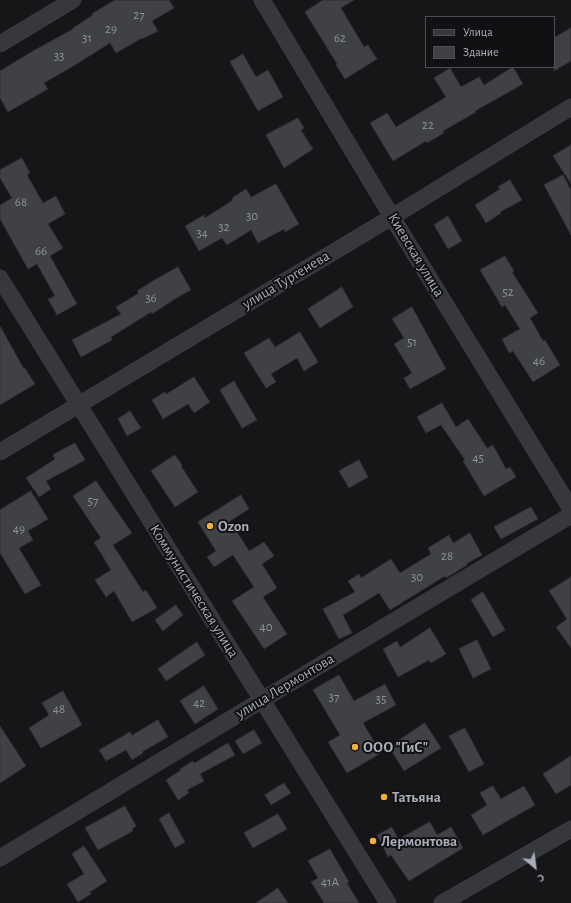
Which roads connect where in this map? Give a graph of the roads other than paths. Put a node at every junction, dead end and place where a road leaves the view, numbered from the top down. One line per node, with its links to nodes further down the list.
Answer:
1 (73, 0): 3 (street)
2 (262, 0): 5 (street, Киевская улица)
3 (0, 44)
4 (571, 107): 5 (street, улица Тургенева)
5 (392, 216): 7 (street, улица Тургенева); 9 (street, Киевская улица)
6 (0, 278): 7 (street, Коммунистическая улица)
7 (78, 406): 8 (street, улица Тургенева); 11 (street, Коммунистическая улица)
8 (0, 452)
9 (571, 509)
10 (571, 515): 11 (street, улица Лермонтова)
11 (262, 700): 13 (street, улица Лермонтова); 14 (street, Коммунистическая улица)
12 (571, 829): 15 (street)
13 (0, 858)
14 (388, 903)
15 (442, 903)

